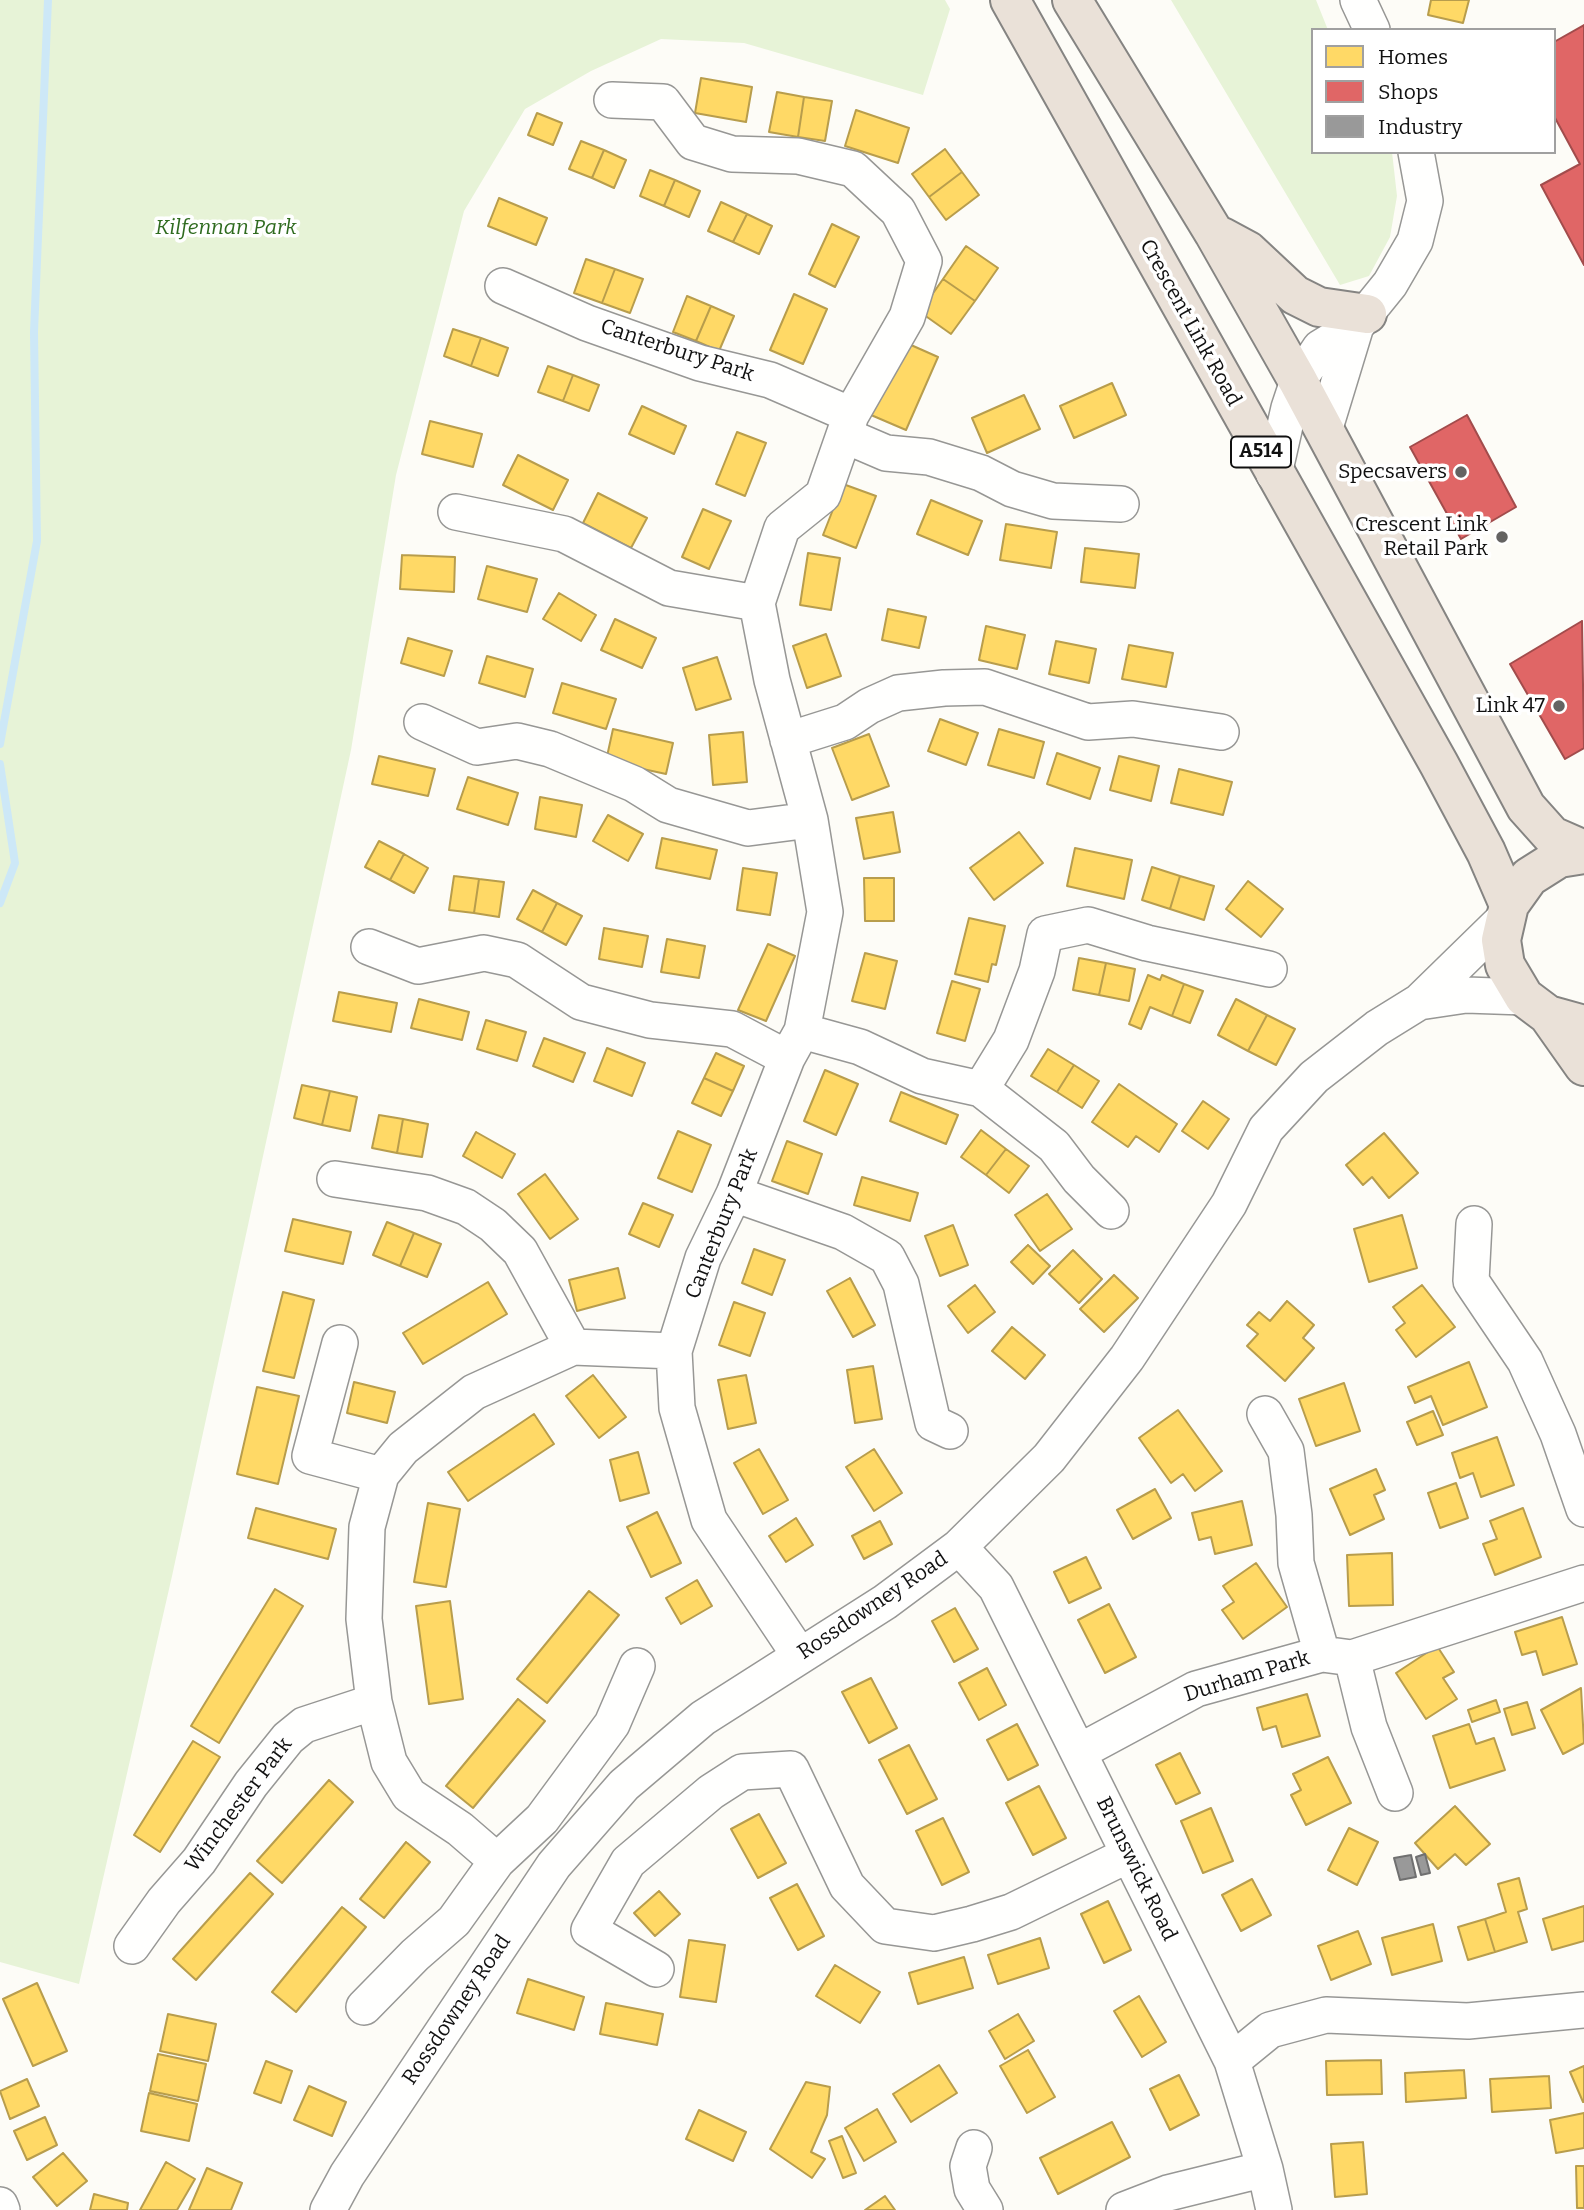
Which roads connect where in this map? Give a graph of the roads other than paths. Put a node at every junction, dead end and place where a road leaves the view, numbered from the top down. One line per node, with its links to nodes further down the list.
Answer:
1 (1010, 0): 13 (highway, Crescent Link Road / A514)
2 (1072, 0): 7 (highway)
3 (1359, 0): 4 (street)
4 (1371, 28)
5 (612, 100): 11 (street, Canterbury Park)
6 (1416, 154): 9 (street)
7 (1214, 233): 9 (highway); 10 (highway)
8 (503, 286): 11 (street, Canterbury Park)
9 (1362, 320): 10 (street); 12 (street)
10 (1298, 382): 12 (highway); 13 (street)
11 (848, 425): 14 (street); 16 (street, Canterbury Park)
12 (1324, 430): 21 (highway)
13 (1274, 474): 22 (highway, Crescent Link Road / A514)
14 (1121, 504)
15 (456, 512): 16 (street)
16 (757, 603): 19 (street, Canterbury Park)
17 (422, 722): 20 (street)
18 (1221, 732): 19 (street)
19 (788, 740): 20 (street, Canterbury Park)
20 (810, 820): 27 (street, Canterbury Park)
21 (1584, 852): 22 (highway)
22 (1506, 913): 25 (street, Rossdowney Road); 26 (highway, Crescent Link Road / A514)
23 (369, 947): 27 (street)
24 (1269, 969): 29 (street)
25 (1419, 1002): 26 (street, Rossdowney Road); 41 (street, Rossdowney Road)
26 (1552, 1013): 28 (highway, Crescent Link Road / A514)
27 (795, 1044): 29 (street); 31 (street, Canterbury Park)
28 (1584, 1066)
29 (981, 1089): 32 (street)
30 (335, 1179): 35 (street)
31 (734, 1194): 36 (street, Canterbury Park); 38 (street)
32 (1111, 1211)
33 (1474, 1224): 40 (street)
34 (340, 1343): 39 (street)
35 (573, 1347): 36 (street); 39 (street)
36 (674, 1351): 43 (street, Canterbury Park)
37 (1265, 1413): 44 (street)
38 (950, 1431)
39 (381, 1475): 46 (street)
40 (1584, 1509)
41 (959, 1547): 43 (street, Rossdowney Road); 47 (street, Brunswick Road)
42 (1584, 1583): 44 (street, Durham Park)
43 (800, 1656): 60 (street, Rossdowney Road)
44 (1337, 1656): 47 (street, Durham Park); 48 (street)
45 (637, 1666): 50 (street)
46 (374, 1702): 50 (street); 51 (street, Winchester Park)
47 (1079, 1752): 49 (street, Brunswick Road)
48 (1395, 1793)
49 (1128, 1855): 52 (street); 55 (street, Brunswick Road)
50 (497, 1861): 53 (street)
51 (132, 1946)
52 (656, 1969)
53 (364, 2007)
54 (1584, 2010): 55 (street)
55 (1232, 2061): 57 (street, Brunswick Road)
56 (974, 2148): 61 (street)
57 (1265, 2169): 62 (street); 63 (street, Brunswick Road)
58 (0, 2205): 59 (street)
59 (2, 2210)
60 (328, 2210)
61 (985, 2210)
62 (1124, 2210)
63 (1273, 2210)

